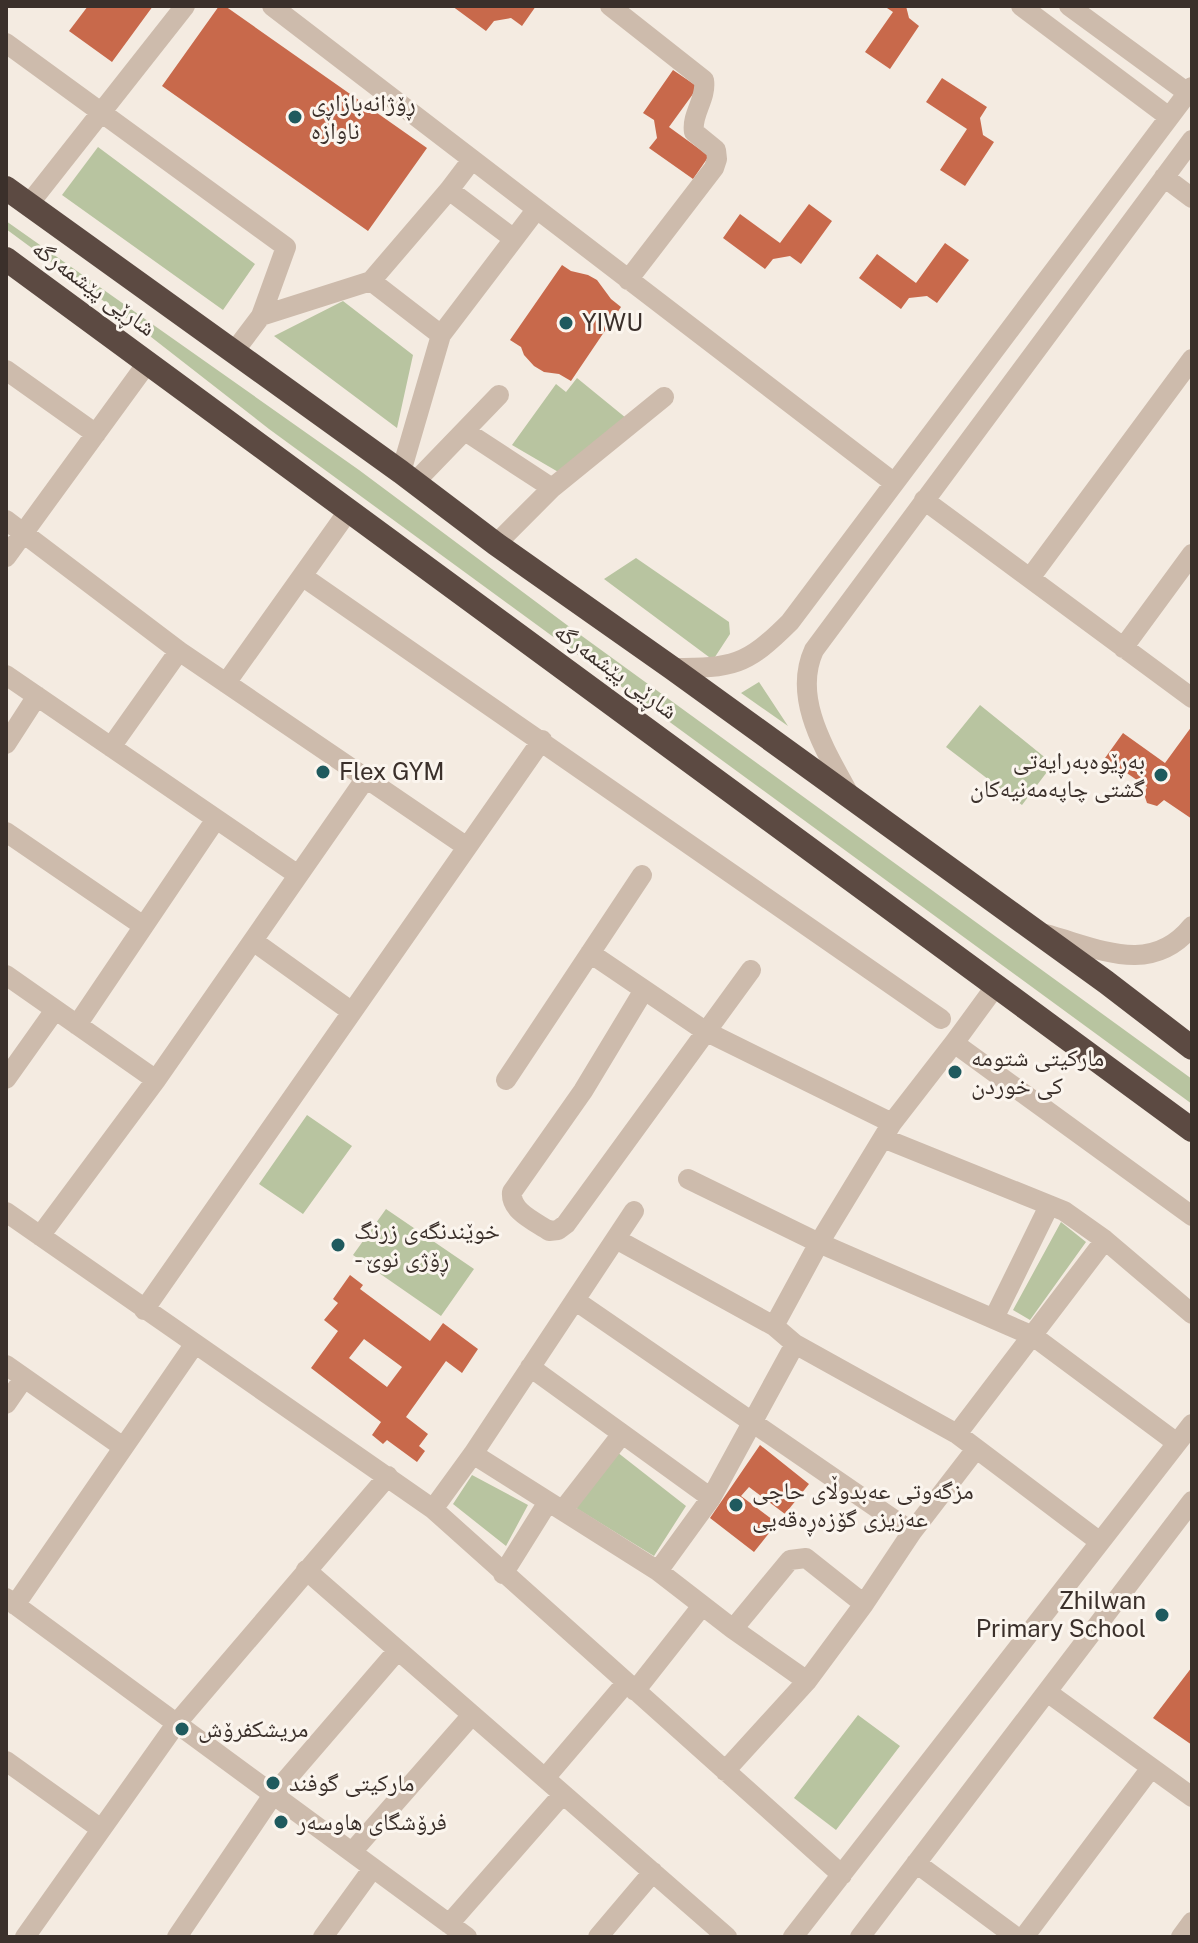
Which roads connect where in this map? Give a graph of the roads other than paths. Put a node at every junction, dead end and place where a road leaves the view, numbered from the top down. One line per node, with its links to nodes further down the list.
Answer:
1 (185, 6): 8 (street)
2 (272, 6): 11 (street)
3 (610, 6): 20 (street)
4 (1021, 6): 9 (street)
5 (1069, 6): 7 (street)
6 (6, 43): 8 (street)
7 (1191, 92): 9 (street)
8 (99, 112): 16 (street); 24 (street)
9 (1169, 117): 22 (street)
10 (1192, 140): 12 (street)
11 (471, 161): 14 (street); 17 (street)
12 (1164, 177): 15 (street); 23 (street)
13 (6, 188): 16 (highway, شاڕێی پێشمەرگە)
14 (449, 190): 18 (street); 21 (street)
15 (1192, 198)
16 (29, 204): 26 (highway, شاڕێی پێشمەرگە)
17 (536, 210): 18 (street); 20 (street)
18 (514, 239): 25 (street)
19 (6, 259): 28 (highway, شاڕێی پێشمەرگە)
20 (628, 280): 35 (street)
21 (371, 281): 24 (street); 25 (street)
22 (1048, 281): 23 (street); 35 (street)
23 (1073, 300): 37 (street)
24 (261, 316): 26 (street)
25 (441, 335): 34 (street)
26 (233, 353): 34 (highway, شاڕێی پێشمەرگە)
27 (1192, 359): 45 (street)
28 (148, 362): 33 (street); 38 (highway, شاڕێی پێشمەرگە)
29 (6, 370): 33 (street)
30 (499, 395): 32 (street)
31 (664, 397): 36 (street)
32 (465, 431): 34 (street); 36 (street)
33 (96, 434): 40 (street)
34 (408, 477): 41 (highway, شاڕێی پێشمەرگە)
35 (893, 482): 46 (street)
36 (552, 488): 41 (street)
37 (924, 500): 45 (street); 47 (street)
38 (349, 510): 44 (street); 72 (highway, شاڕێی پێشمەرگە)
39 (6, 520): 40 (street)
40 (24, 533): 43 (street); 49 (street)
41 (496, 544): 50 (highway, شاڕێی پێشمەرگە)
42 (1192, 554): 48 (street)
43 (6, 557)
44 (302, 576): 52 (street); 55 (street)
45 (1030, 578): 48 (street)
46 (790, 622): 47 (street); 50 (street)
47 (818, 642): 59 (street)
48 (1123, 648): 54 (street)
49 (179, 651): 52 (street); 57 (street)
50 (672, 668): 59 (highway, شاڕێی پێشمەرگە)
51 (6, 675): 53 (street)
52 (226, 683): 58 (street)
53 (37, 696): 56 (street); 57 (street)
54 (1192, 698)
55 (542, 740): 62 (street); 76 (street)
56 (6, 744)
57 (111, 747): 60 (street)
58 (366, 778): 62 (street); 63 (street)
59 (851, 798): 67 (highway, شاڕێی پێشمەرگە)
60 (216, 819): 63 (street); 65 (street)
61 (6, 832): 65 (street)
62 (467, 847): 75 (street)
63 (298, 875): 68 (street)
64 (642, 875): 69 (street)
65 (142, 925): 77 (street)
66 (1192, 926): 67 (street)
67 (1036, 932): 80 (highway, شاڕێی پێشمەرگە)
68 (253, 941): 75 (street); 82 (street)
69 (590, 953): 73 (street); 83 (street)
70 (751, 970): 78 (street)
71 (6, 975): 74 (street)
72 (995, 987): 79 (street); 84 (highway, شاڕێی پێشمەرگە)
73 (644, 990): 78 (street); 78 (street)
74 (55, 1010): 77 (street); 81 (street)
75 (352, 1012): 96 (street)
76 (941, 1019)
77 (77, 1025): 82 (street)
78 (705, 1031): 85 (street)
79 (954, 1043): 85 (street); 90 (street)
80 (1192, 1048)
81 (6, 1079)
82 (156, 1080): 91 (street)
83 (506, 1080)
84 (1192, 1130)
85 (888, 1131): 87 (street); 94 (street)
86 (688, 1179): 94 (street)
87 (1049, 1206): 93 (street); 98 (street)
88 (634, 1211): 92 (street)
89 (6, 1212): 91 (street)
90 (1192, 1216)
91 (40, 1236): 96 (street)
92 (616, 1239): 95 (street); 99 (street)
93 (1105, 1240): 97 (street); 100 (street)
94 (819, 1243): 98 (street); 99 (street)
95 (576, 1301): 104 (street); 107 (street)
96 (144, 1310): 102 (street)
97 (1192, 1314)
98 (994, 1318): 100 (street)
99 (774, 1326): 101 (street)
100 (1033, 1336): 110 (street); 111 (street)
101 (795, 1344): 107 (street); 110 (street)
102 (194, 1345): 112 (street); 115 (street)
103 (6, 1365): 105 (street)
104 (530, 1367): 109 (street); 114 (street)
105 (24, 1378): 106 (street); 112 (street)
106 (6, 1404)
107 (751, 1422): 116 (street); 120 (street)
108 (1192, 1424): 111 (street)
109 (622, 1434): 116 (street); 118 (street)
110 (957, 1434): 113 (street)
111 (1177, 1443): 121 (street)
112 (123, 1447): 125 (street)
113 (976, 1449): 120 (street); 121 (street)
114 (473, 1454): 118 (street); 119 (street)
115 (388, 1476): 119 (street); 122 (street)
116 (711, 1498): 123 (street)
117 (1192, 1501): 132 (street)
118 (556, 1506): 123 (street); 124 (street)
119 (433, 1509): 124 (street)
120 (912, 1532): 126 (street)
121 (1100, 1542): 147 (street)
122 (306, 1570): 129 (street); 134 (street)
123 (658, 1571): 127 (street)
124 (503, 1574): 131 (street)
125 (10, 1601): 134 (street)
126 (864, 1604): 128 (street); 130 (street)
127 (702, 1606): 128 (street); 131 (street)
128 (733, 1629): 130 (street)
129 (398, 1650): 133 (street); 140 (street)
130 (807, 1681): 137 (street)
131 (631, 1687): 137 (street); 138 (street)
132 (1047, 1692): 136 (street); 144 (street)
133 (472, 1715): 138 (street); 143 (street)
134 (176, 1724): 140 (street); 142 (street)
135 (6, 1761): 142 (street)
136 (1151, 1768): 141 (street); 159 (street)
137 (725, 1771): 147 (street)
138 (545, 1778): 139 (street)
139 (563, 1794): 146 (street); 149 (street)
140 (273, 1795): 143 (street); 151 (street)
141 (1192, 1797)
142 (101, 1829): 150 (street)
143 (352, 1852): 145 (street)
144 (916, 1863): 157 (street); 158 (street)
145 (373, 1868): 149 (street); 152 (street)
146 (653, 1872): 154 (street); 155 (street)
147 (842, 1875): 156 (street)
148 (1192, 1922): 160 (street)
149 (449, 1924): 153 (street)
150 (28, 1936)
151 (177, 1937)
152 (323, 1937)
153 (467, 1937)
154 (598, 1937)
155 (727, 1937)
156 (793, 1937)
157 (860, 1937)
158 (1016, 1937)
159 (1024, 1937)
160 (1181, 1937)

